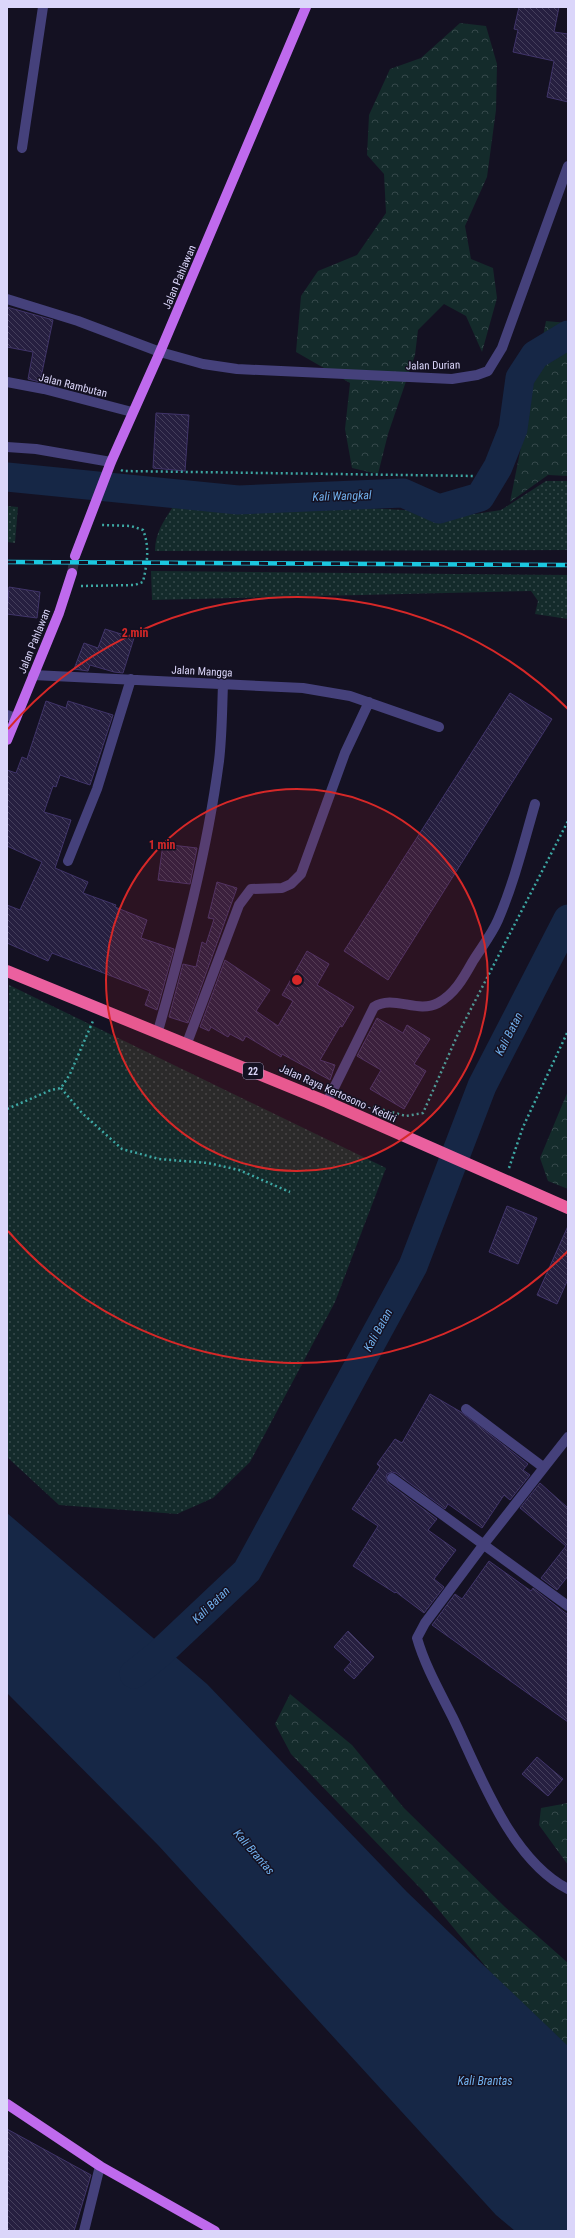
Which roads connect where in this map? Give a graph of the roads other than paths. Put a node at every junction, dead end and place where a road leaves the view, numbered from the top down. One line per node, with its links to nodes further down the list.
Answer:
1 (43, 7): 3 (street)
2 (306, 7): 6 (main road, Jalan Pahlawan)
3 (22, 148)
4 (568, 166): 6 (street, Jalan Durian)
5 (7, 299): 6 (street, Jalan Durian)
6 (160, 352): 8 (main road, Jalan Pahlawan)
7 (7, 382): 8 (street, Jalan Rambutan)
8 (132, 412): 10 (main road, Jalan Pahlawan)
9 (7, 447): 10 (street)
10 (111, 462): 11 (main road, Jalan Pahlawan)
11 (75, 556)
12 (72, 573): 13 (main road, Jalan Pahlawan)
13 (33, 675): 14 (street, Jalan Mangga); 17 (main road, Jalan Pahlawan)
14 (131, 679): 15 (street, Jalan Mangga); 21 (street)
15 (223, 684): 16 (street, Jalan Mangga); 23 (street)
16 (369, 702): 18 (street, Jalan Mangga); 24 (street)
17 (12, 717): 19 (main road, Jalan Pahlawan)
18 (439, 727)
19 (7, 740)
20 (535, 804): 25 (street)
21 (68, 861)
22 (7, 971): 23 (highway, Jalan Raya Kertosono - Kediri / 22)
23 (158, 1031): 24 (highway, Jalan Raya Kertosono - Kediri / 22)
24 (187, 1043): 25 (highway, Jalan Raya Kertosono - Kediri / 22)
25 (327, 1102): 26 (highway, Jalan Raya Kertosono - Kediri / 22)
26 (568, 1208)
27 (466, 1409): 29 (street)
28 (568, 1437): 29 (street)
29 (543, 1467): 31 (street)
30 (392, 1478): 31 (street)
31 (484, 1544): 32 (street); 33 (street)
32 (568, 1606)
33 (568, 1889)
34 (7, 2104): 35 (main road)
35 (100, 2166): 36 (street); 37 (main road)
36 (84, 2231)
37 (215, 2231)

